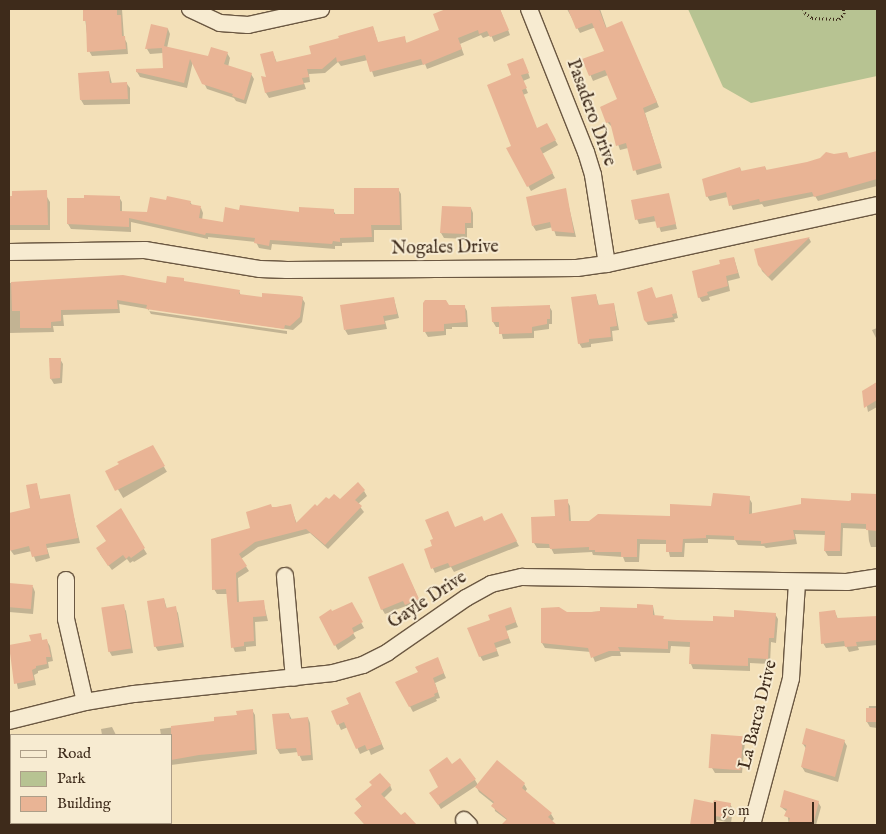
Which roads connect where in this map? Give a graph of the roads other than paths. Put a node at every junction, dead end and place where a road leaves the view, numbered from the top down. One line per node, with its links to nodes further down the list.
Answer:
1 (190, 9): 2 (street)
2 (321, 9)
3 (528, 9): 6 (street, Pasadero Drive)
4 (877, 205): 6 (street, Nogales Drive)
5 (9, 252): 6 (street, Nogales Drive)
6 (607, 264)
7 (285, 576): 11 (street)
8 (877, 577): 10 (street, Gayle Drive)
9 (66, 580): 12 (street)
10 (797, 582): 11 (street, Gayle Drive); 14 (street, La Barca Drive)
11 (294, 678): 12 (street, Gayle Drive)
12 (85, 702): 13 (street, Gayle Drive)
13 (9, 721)
14 (752, 825)

